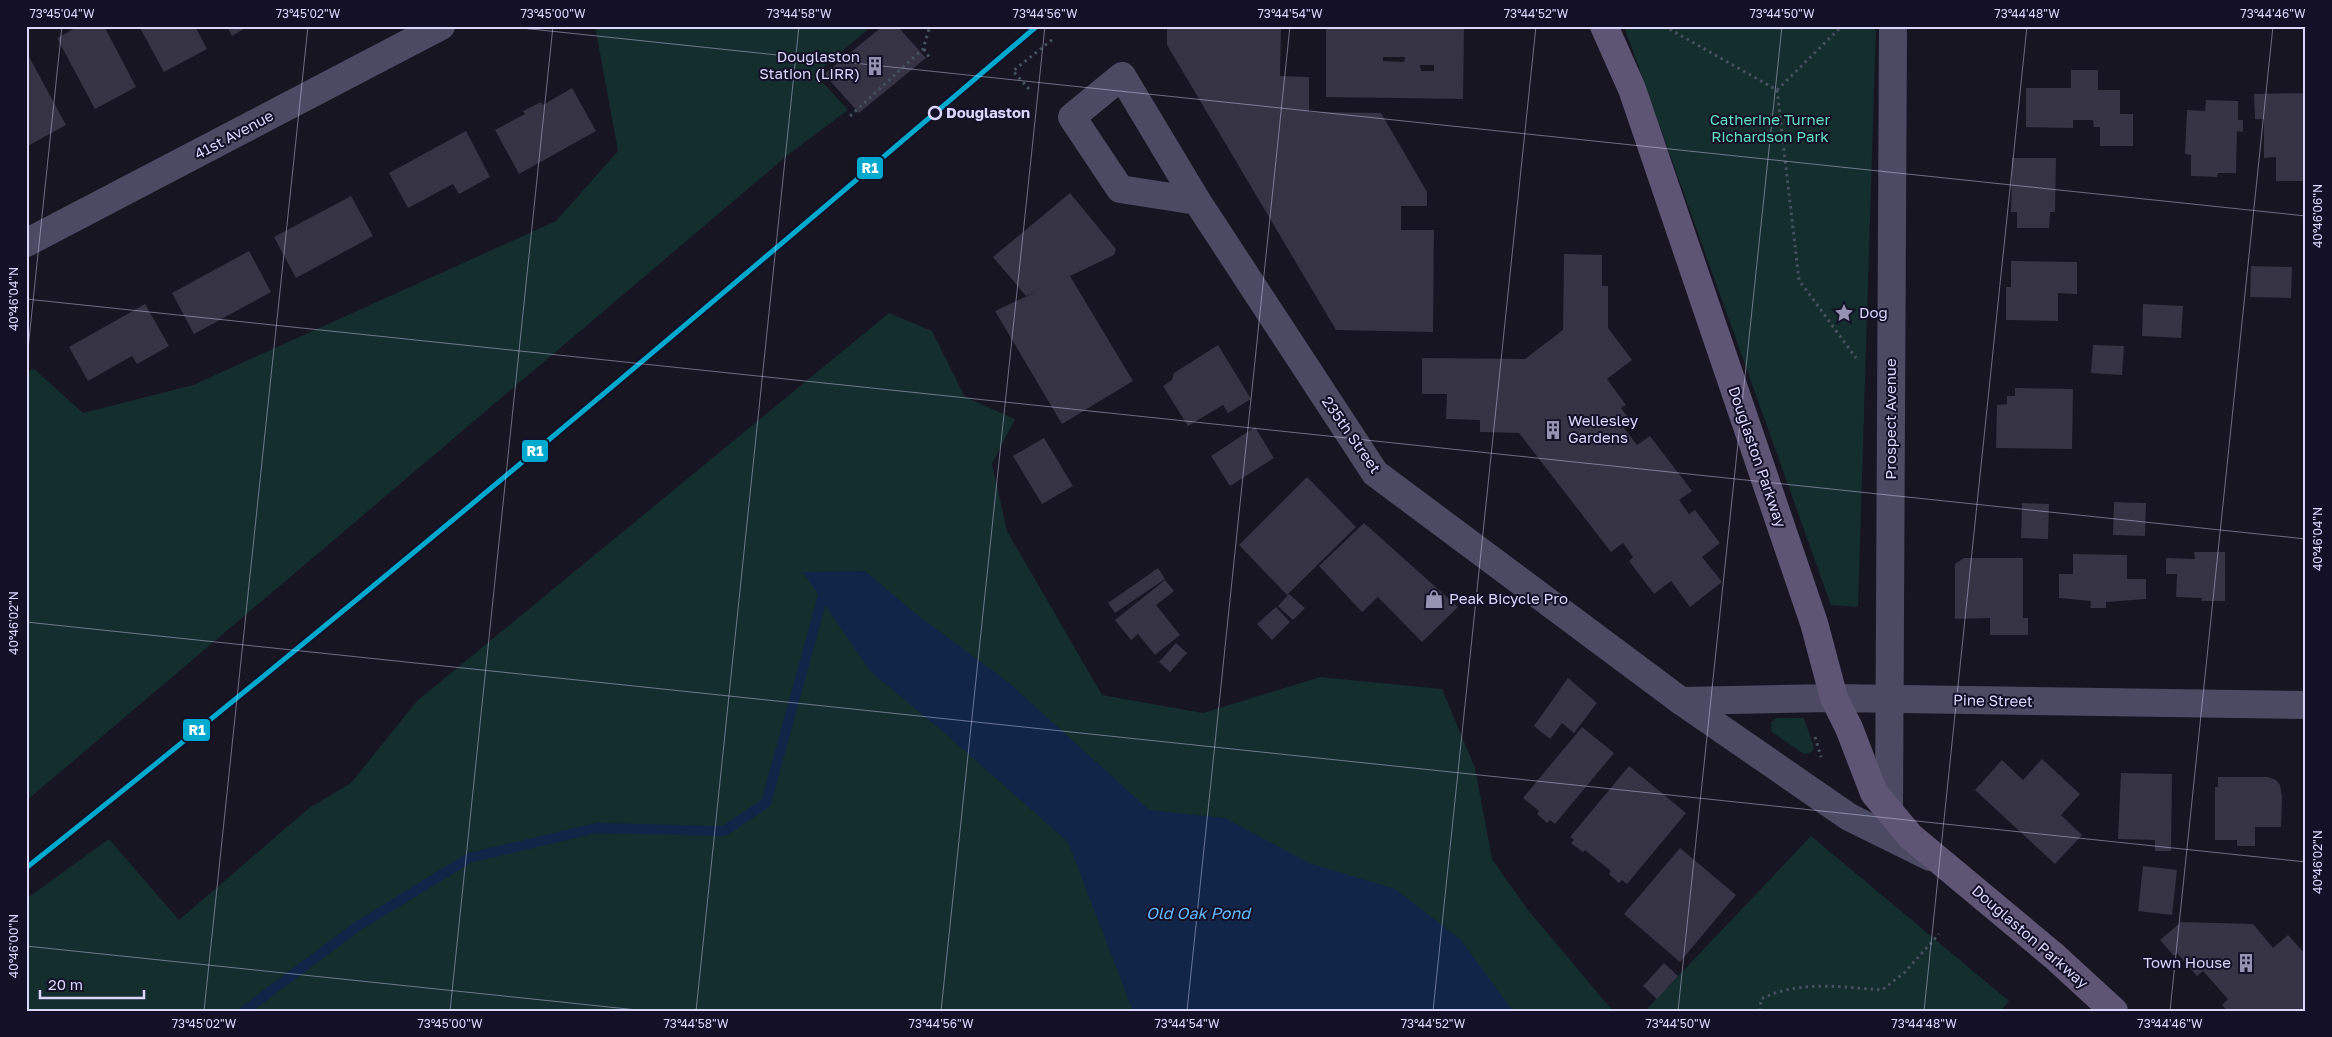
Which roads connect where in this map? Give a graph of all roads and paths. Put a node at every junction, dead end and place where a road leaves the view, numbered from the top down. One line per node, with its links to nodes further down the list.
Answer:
1 (441, 26): 14 (street, 41st Avenue)
2 (930, 26): 8 (path)
3 (1604, 26): 16 (main road, Douglaston Parkway)
4 (1664, 26): 11 (path)
5 (1842, 26): 11 (path)
6 (1893, 26): 17 (street, Prospect Avenue)
7 (1053, 39): 10 (path)
8 (923, 49): 9 (path); 12 (path)
9 (929, 57)
10 (1029, 89)
11 (1777, 90): 15 (path)
12 (850, 116)
13 (1197, 201): 13 (street, 235th Street); 18 (street, 235th Street)
14 (26, 244)
15 (1856, 358)
16 (1834, 698): 17 (street, Pine Street); 18 (street, Pine Street); 22 (main road, Douglaston Parkway)
17 (1890, 699): 19 (street, Pine Street); 22 (street, Prospect Avenue)
18 (1681, 701): 23 (street, Douglaston Parkway)
19 (2306, 705)
20 (1814, 731): 21 (path)
21 (1821, 758)
22 (1889, 811): 23 (main road, Douglaston Parkway)
23 (1944, 864): 26 (main road, Douglaston Parkway)
24 (1939, 934): 25 (path)
25 (1760, 1011)
26 (2114, 1011)

